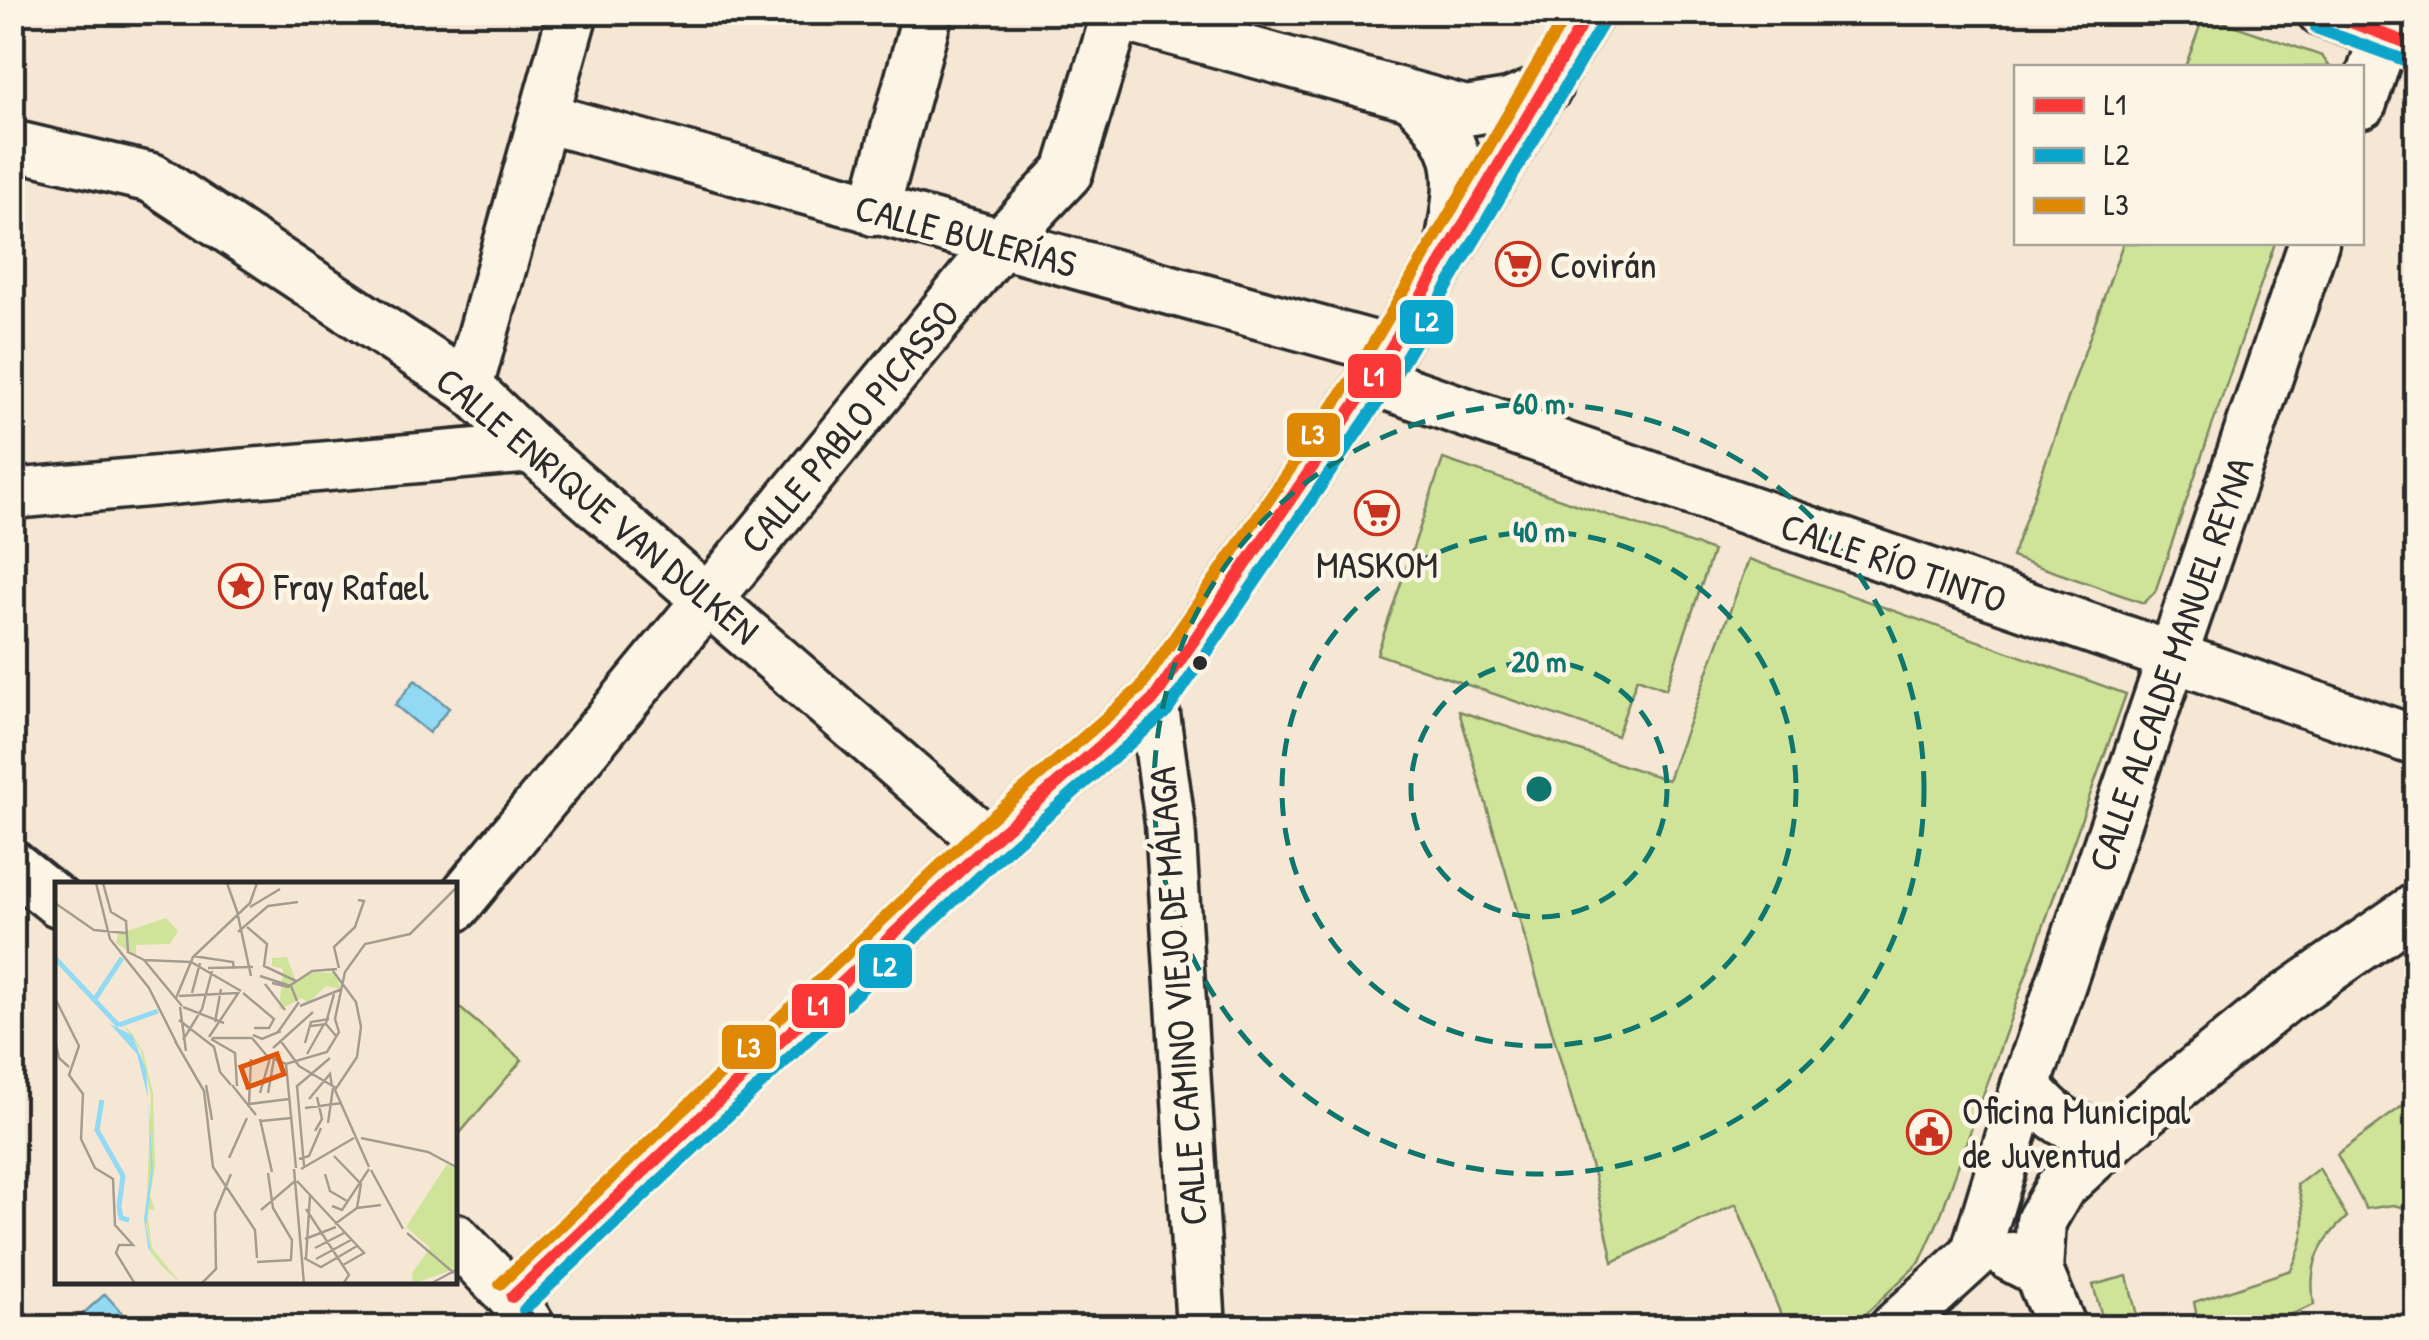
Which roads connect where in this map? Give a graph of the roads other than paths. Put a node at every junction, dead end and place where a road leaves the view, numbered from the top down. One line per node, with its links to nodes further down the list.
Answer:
1 (573, 12): 10 (street)
2 (928, 12): 12 (street)
3 (1590, 12): 7 (street)
4 (2322, 12): 6 (street)
5 (1113, 13): 9 (street); 13 (street, CALLE PABLO PICASSO)
6 (2398, 31): 8 (street)
7 (1547, 88): 9 (street); 15 (street)
8 (2364, 98)
9 (1415, 99): 15 (street)
10 (545, 118): 12 (street, CALLE BULERÍAS); 17 (street)
11 (12, 145): 17 (street, CALLE ENRIQUE VAN DULKEN)
12 (874, 211): 13 (street, CALLE BULERÍAS)
13 (1000, 244): 16 (street, CALLE BULERÍAS); 20 (street, CALLE PABLO PICASSO)
14 (2313, 245): 21 (street, CALLE ALCALDE MANUEL REYNA)
15 (1449, 252): 16 (street)
16 (1380, 365): 21 (street, CALLE RÍO TINTO); 22 (street)
17 (468, 388): 18 (street, CALLE ENRIQUE VAN DULKEN)
18 (532, 448): 19 (street); 20 (street, CALLE ENRIQUE VAN DULKEN)
19 (12, 494)
20 (708, 596): 24 (street, CALLE ENRIQUE VAN DULKEN); 27 (street, CALLE PABLO PICASSO)
21 (2173, 658): 23 (street, CALLE RÍO TINTO); 29 (street, CALLE ALCALDE MANUEL REYNA)
22 (1153, 700): 24 (street); 35 (street, CALLE CAMINO VIEJO DE MÁLAGA)
23 (2416, 741)
24 (989, 843): 34 (street)
25 (12, 865): 26 (street)
26 (55, 900)
27 (458, 903)
28 (2416, 908): 30 (street)
29 (2026, 1086): 30 (street); 32 (street, CALLE ALCALDE MANUEL REYNA)
30 (2120, 1133): 33 (street)
31 (458, 1241): 34 (street)
32 (1975, 1254): 33 (street); 36 (street)
33 (2038, 1271): 37 (street)
34 (522, 1312)
35 (1200, 1328)
36 (1894, 1328)
37 (2062, 1328)

